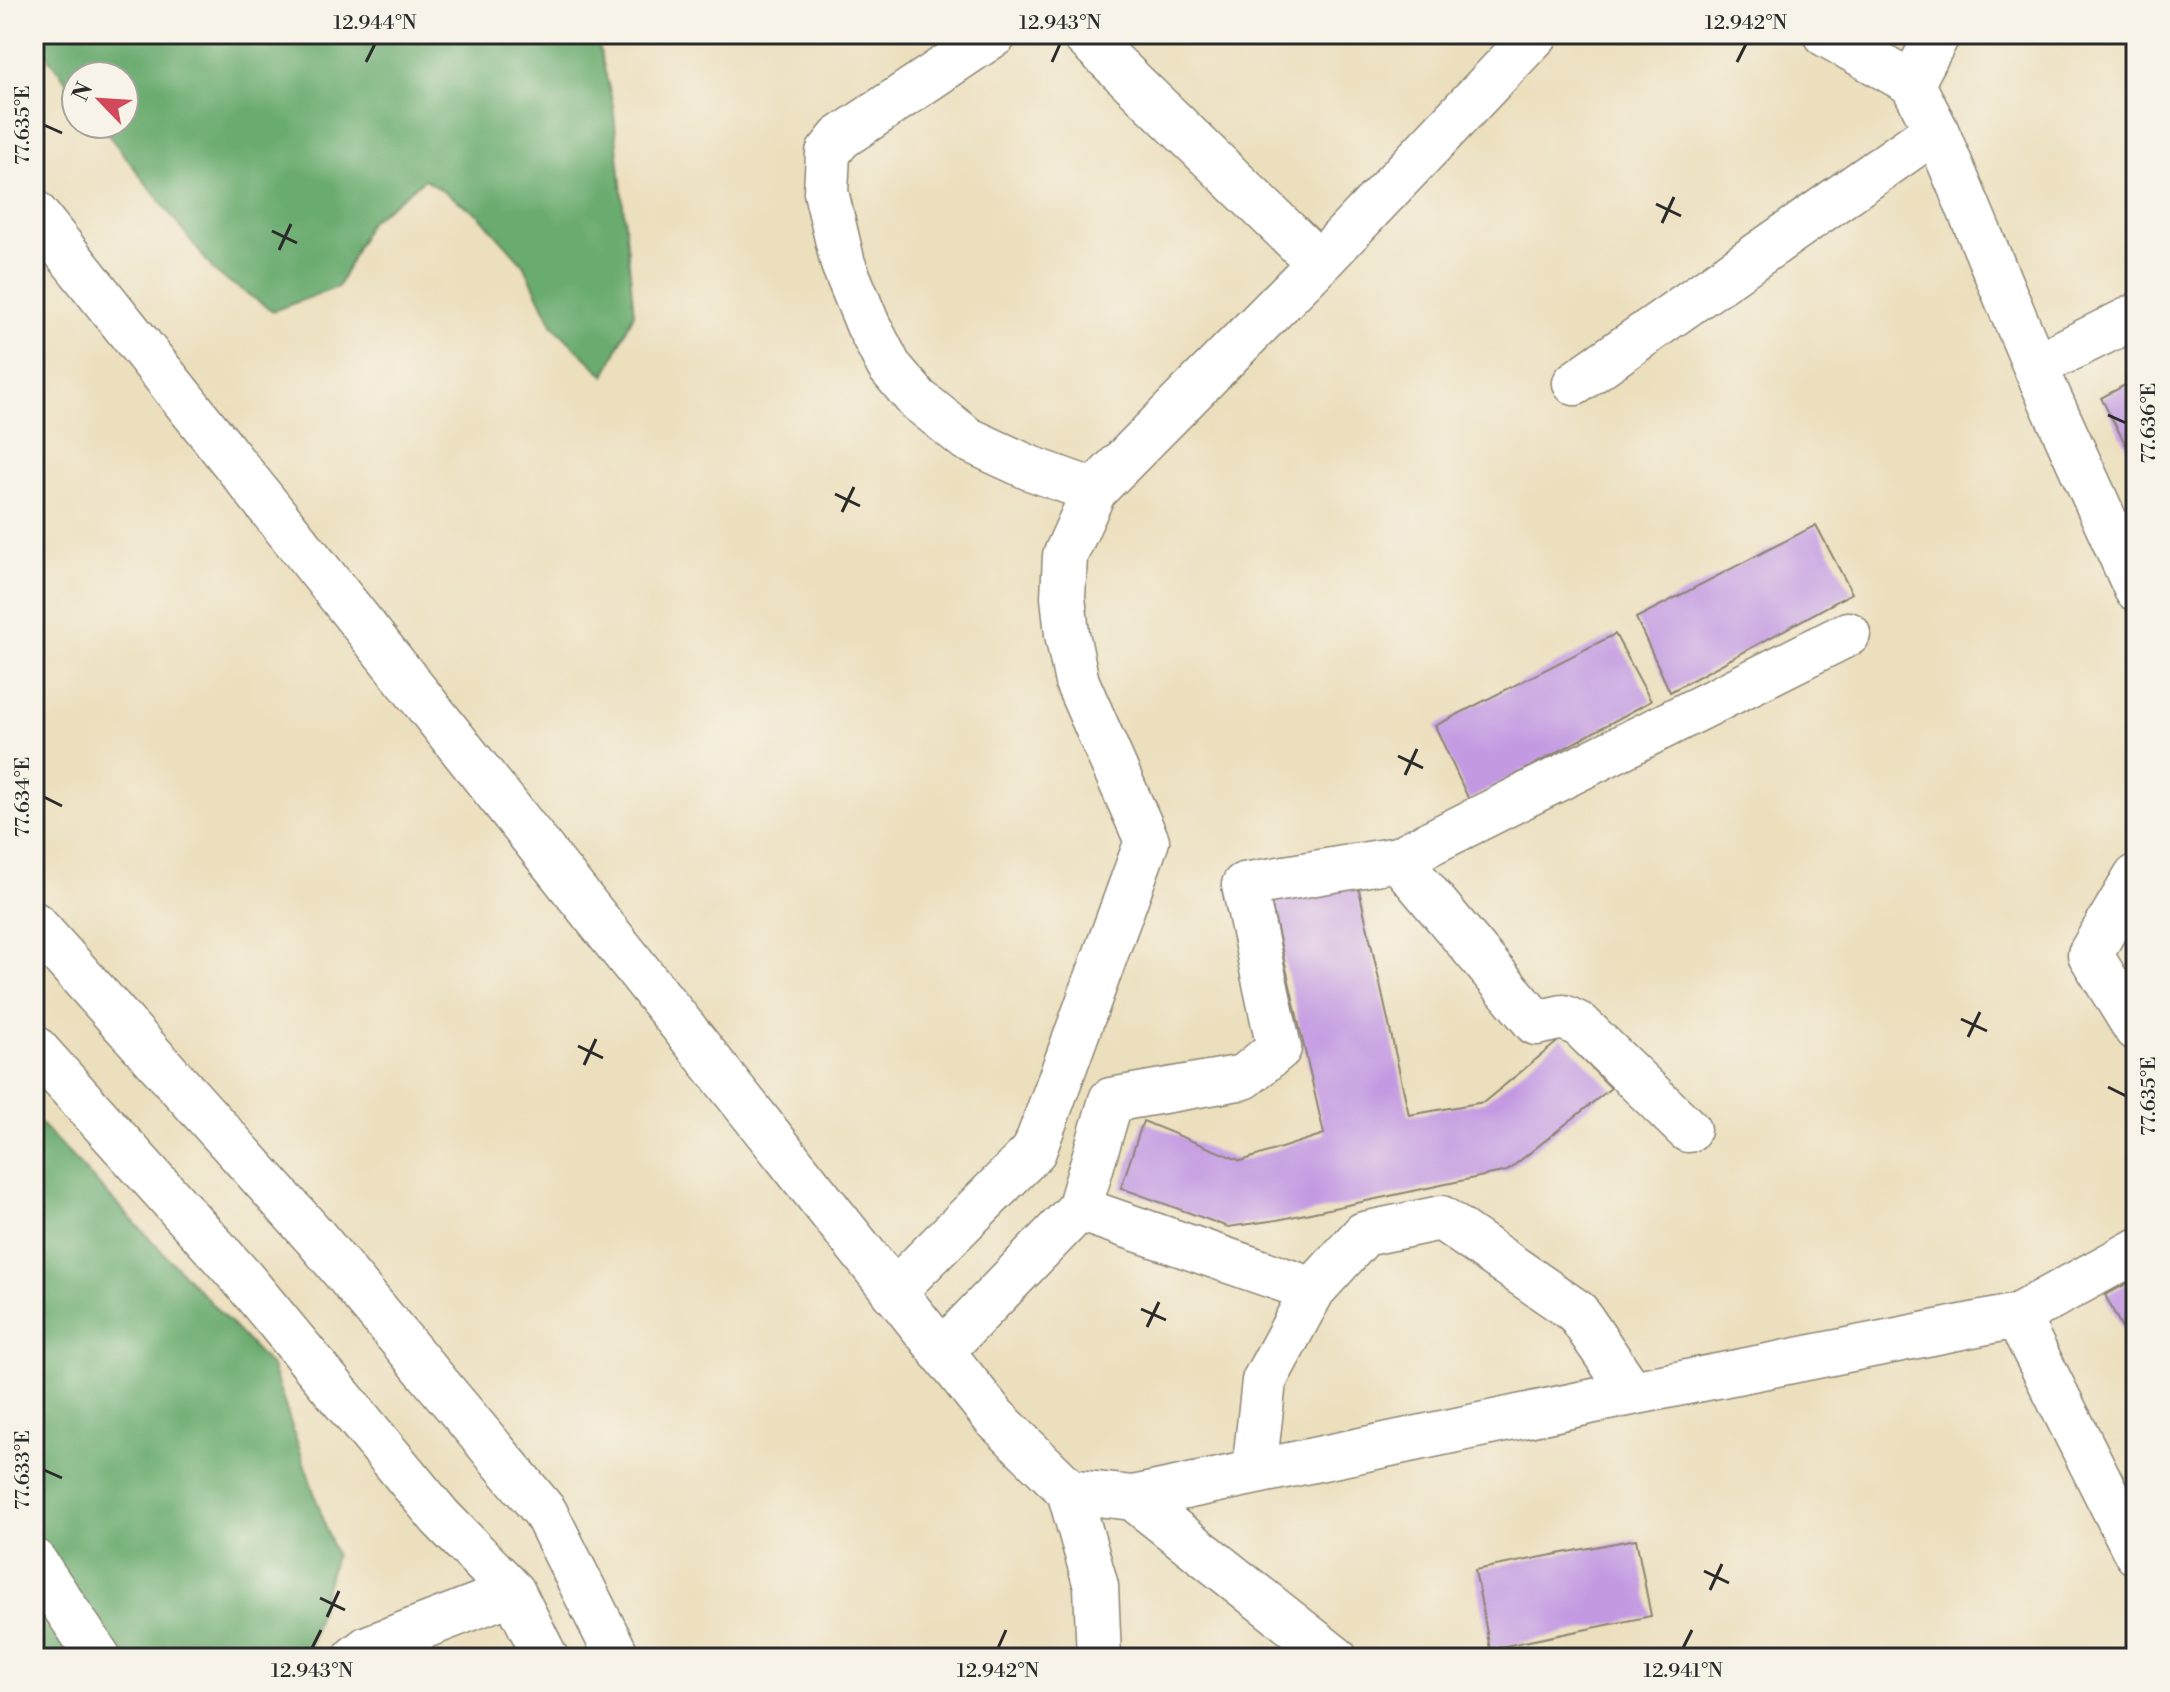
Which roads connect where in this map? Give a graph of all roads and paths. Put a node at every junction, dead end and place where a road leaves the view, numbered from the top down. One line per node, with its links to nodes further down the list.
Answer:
1 (995, 34): 13 (lane)
2 (1083, 34): 9 (lane)
3 (1536, 34): 9 (lane)
4 (1825, 34): 6 (lane)
5 (1938, 34): 6 (lane)
6 (1912, 83): 7 (lane)
7 (1936, 130): 11 (lane); 12 (lane)
8 (34, 212): 25 (lane)
9 (1319, 263): 13 (lane)
10 (2136, 316): 11 (lane)
11 (2035, 366): 14 (lane)
12 (1575, 383)
13 (1094, 491): 25 (lane)
14 (2136, 589)
15 (1848, 634): 16 (lane)
16 (1398, 859): 21 (lane); 22 (lane)
17 (2136, 877): 19 (lane)
18 (34, 924): 38 (lane)
19 (2136, 1029)
20 (34, 1047): 34 (lane)
21 (1688, 1130)
22 (1079, 1209): 24 (lane); 27 (lane)
23 (2136, 1251): 26 (lane)
24 (1313, 1290): 28 (lane); 29 (lane)
25 (893, 1292): 27 (lane)
26 (2017, 1316): 28 (lane); 32 (lane)
27 (941, 1352): 30 (lane)
28 (1632, 1393): 29 (lane)
29 (1254, 1472): 31 (lane)
30 (1069, 1491): 31 (lane); 39 (lane)
31 (1133, 1498): 40 (lane)
32 (2136, 1553)
33 (34, 1561): 35 (lane)
34 (513, 1592): 36 (lane); 37 (lane)
35 (99, 1658)
36 (355, 1658)
37 (546, 1658)
38 (615, 1658)
39 (1099, 1658)
40 (1335, 1658)

